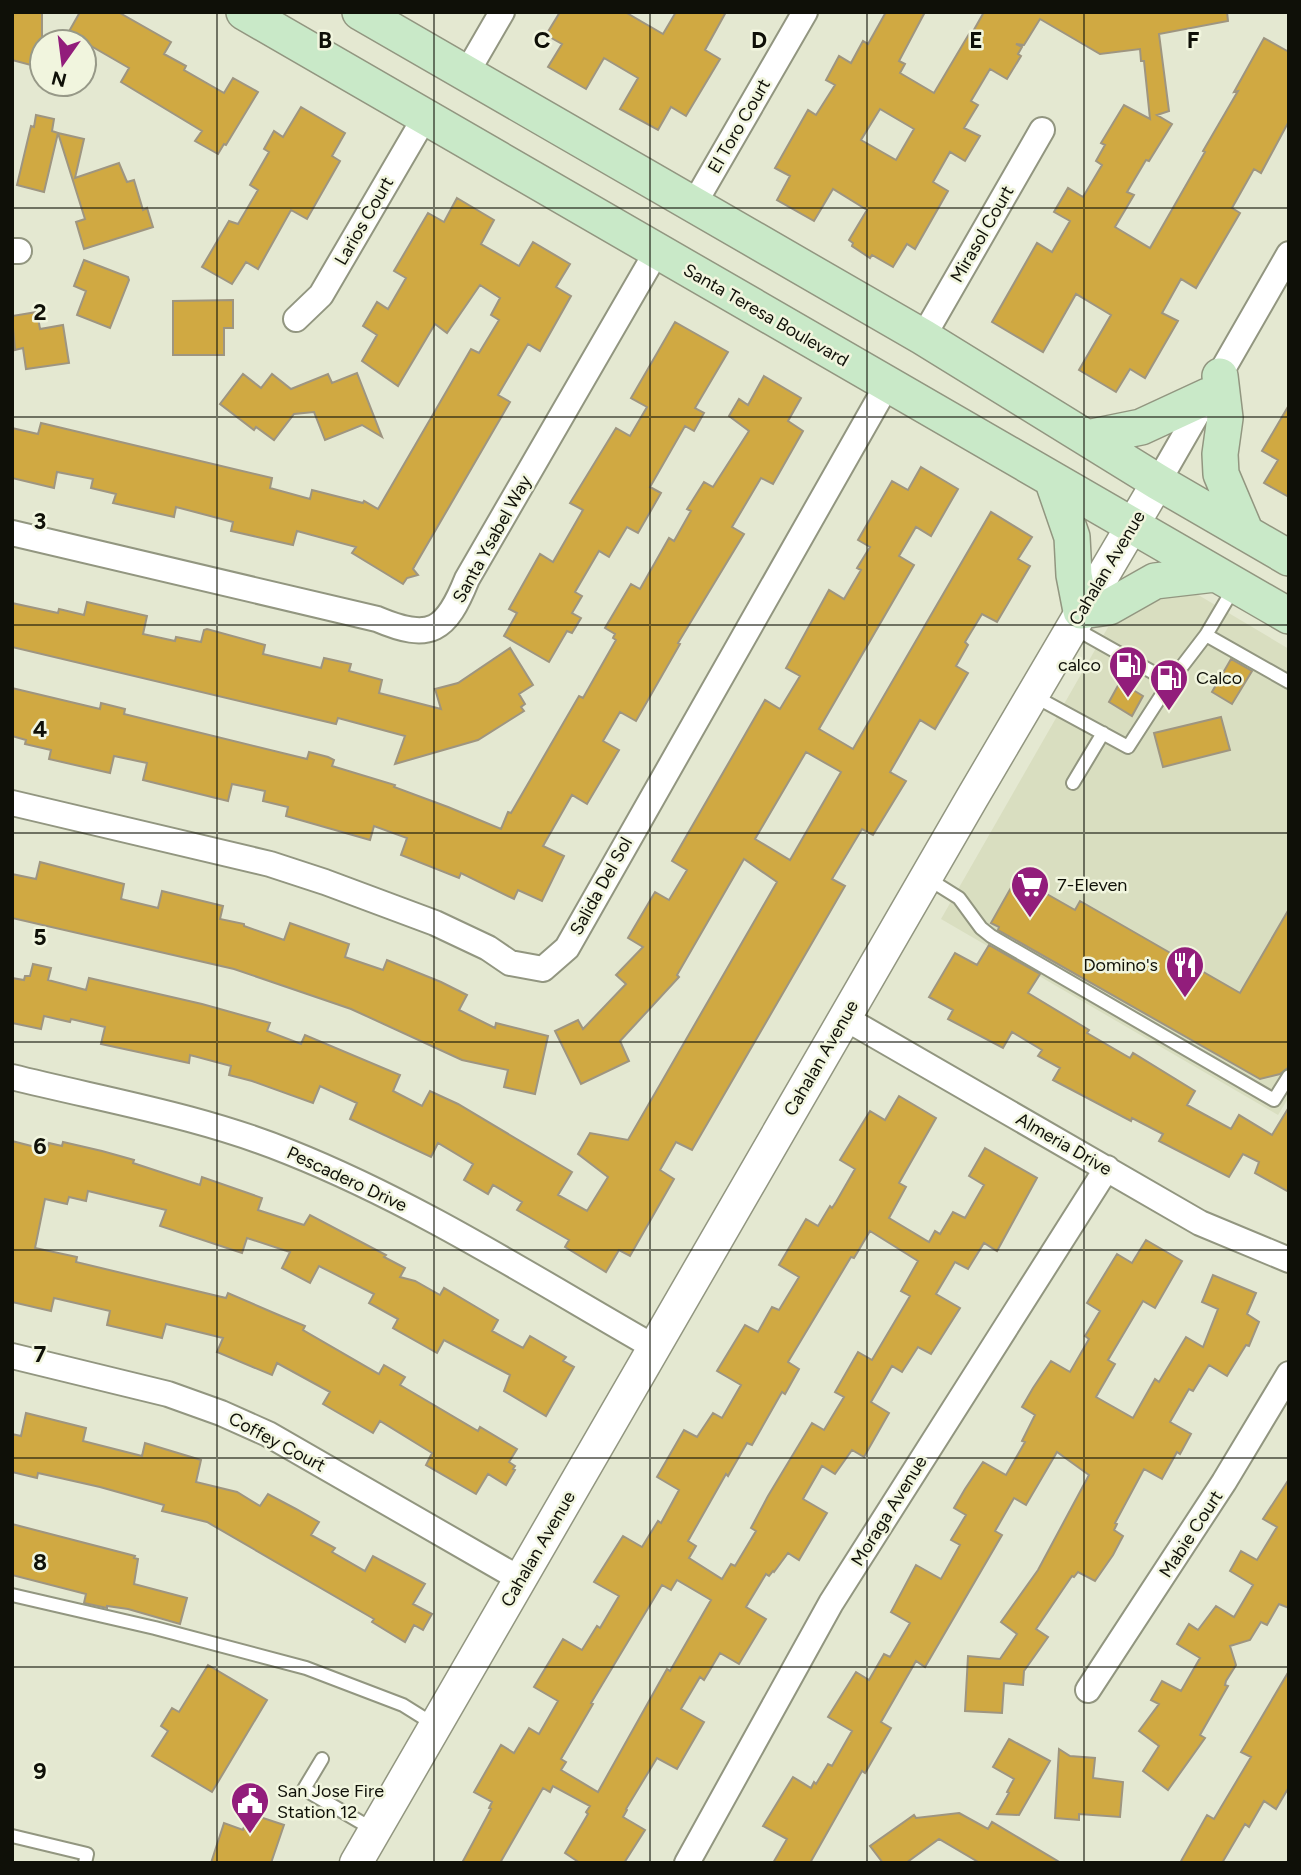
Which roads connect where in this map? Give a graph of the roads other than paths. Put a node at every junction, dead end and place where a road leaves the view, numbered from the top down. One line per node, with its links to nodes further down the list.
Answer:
1 (244, 12): 6 (main road, Santa Teresa Boulevard)
2 (360, 12): 5 (main road)
3 (502, 12): 5 (street)
4 (805, 12): 8 (street, El Toro Court)
5 (466, 74): 8 (main road)
6 (425, 117): 9 (main road, Santa Teresa Boulevard); 11 (street, Larios Court)
7 (1042, 130): 12 (street, Mirasol Court)
8 (694, 204): 12 (main road)
9 (657, 251): 13 (main road, Santa Teresa Boulevard); 19 (street, Santa Ysabel Way)
10 (1289, 254): 14 (street, Cahalan Avenue)
11 (296, 318)
12 (923, 337): 15 (main road)
13 (887, 385): 16 (main road, Santa Teresa Boulevard); 31 (street, Salida Del Sol)
14 (1214, 386): 15 (main road); 17 (street, Cahalan Avenue); 20 (main road)
15 (1087, 438): 17 (main road)
16 (1052, 479): 18 (main road, Santa Teresa Boulevard); 24 (main road)
17 (1158, 482): 18 (street, Cahalan Avenue); 20 (main road)
18 (1132, 525): 22 (main road, Santa Teresa Boulevard); 24 (street, Cahalan Avenue)
19 (12, 533)
20 (1246, 533): 21 (main road)
21 (1289, 558)
22 (1225, 580): 23 (main road, Santa Teresa Boulevard); 24 (main road); 25 (lane)
23 (1289, 617)
24 (1076, 619): 26 (lane); 28 (street, Cahalan Avenue)
25 (1206, 635): 26 (lane); 27 (lane)
26 (1170, 682): 29 (lane)
27 (1289, 682)
28 (1032, 694): 29 (lane); 32 (street, Cahalan Avenue)
29 (1103, 733): 30 (lane)
30 (1073, 783)
31 (12, 803)
32 (926, 877): 33 (street, Cahalan Avenue); 34 (lane)
33 (845, 1018): 36 (street, Almeria Drive); 38 (street, Cahalan Avenue)
34 (1289, 1076)
35 (12, 1077): 38 (street, Pescadero Drive)
36 (1107, 1168): 37 (street, Almeria Drive); 50 (street, Moraga Avenue)
37 (1289, 1260)
38 (654, 1347): 41 (street, Cahalan Avenue)
39 (12, 1356): 41 (street, Coffey Court)
40 (1289, 1374): 43 (street, Mabie Court)
41 (520, 1579): 44 (street, Cahalan Avenue)
42 (12, 1595): 44 (lane)
43 (1088, 1690)
44 (435, 1725): 46 (street, Cahalan Avenue)
45 (322, 1759): 46 (lane)
46 (374, 1830): 49 (street, Cahalan Avenue)
47 (12, 1836): 48 (lane)
48 (85, 1863)
49 (356, 1863)
50 (687, 1863)

